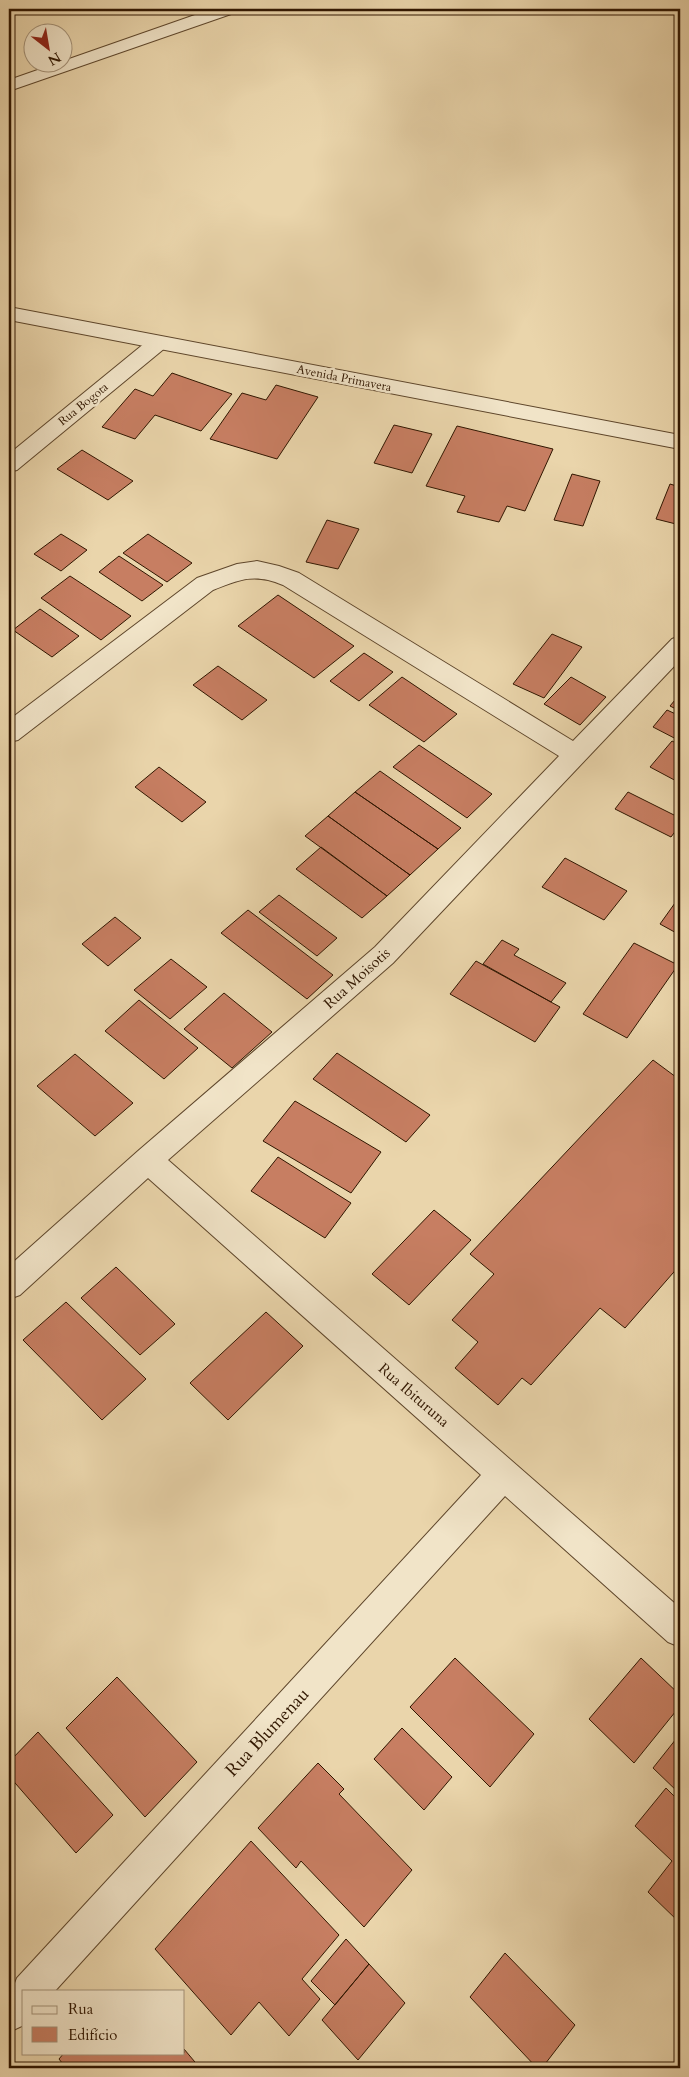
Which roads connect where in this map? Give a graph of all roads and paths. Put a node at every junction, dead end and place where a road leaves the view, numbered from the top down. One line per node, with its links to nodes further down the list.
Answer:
1 (228, 9): 2 (street)
2 (9, 86)
3 (9, 313): 4 (street, Avenida Primavera)
4 (158, 343): 5 (street, Avenida Primavera); 6 (street, Rua Bogota)
5 (680, 442)
6 (9, 465)
7 (680, 645): 9 (street, Rua Moisotis)
8 (9, 734): 9 (street)
9 (577, 755): 10 (street, Rua Moisotis)
10 (148, 1160): 11 (street, Rua Moisotis); 12 (street, Rua Ibituruna)
11 (9, 1286)
12 (504, 1474): 13 (street, Rua Ibituruna); 14 (street, Rua Blumenau)
13 (680, 1630)
14 (31, 1990)
15 (22, 2000): 16 (street)
16 (9, 2014)

